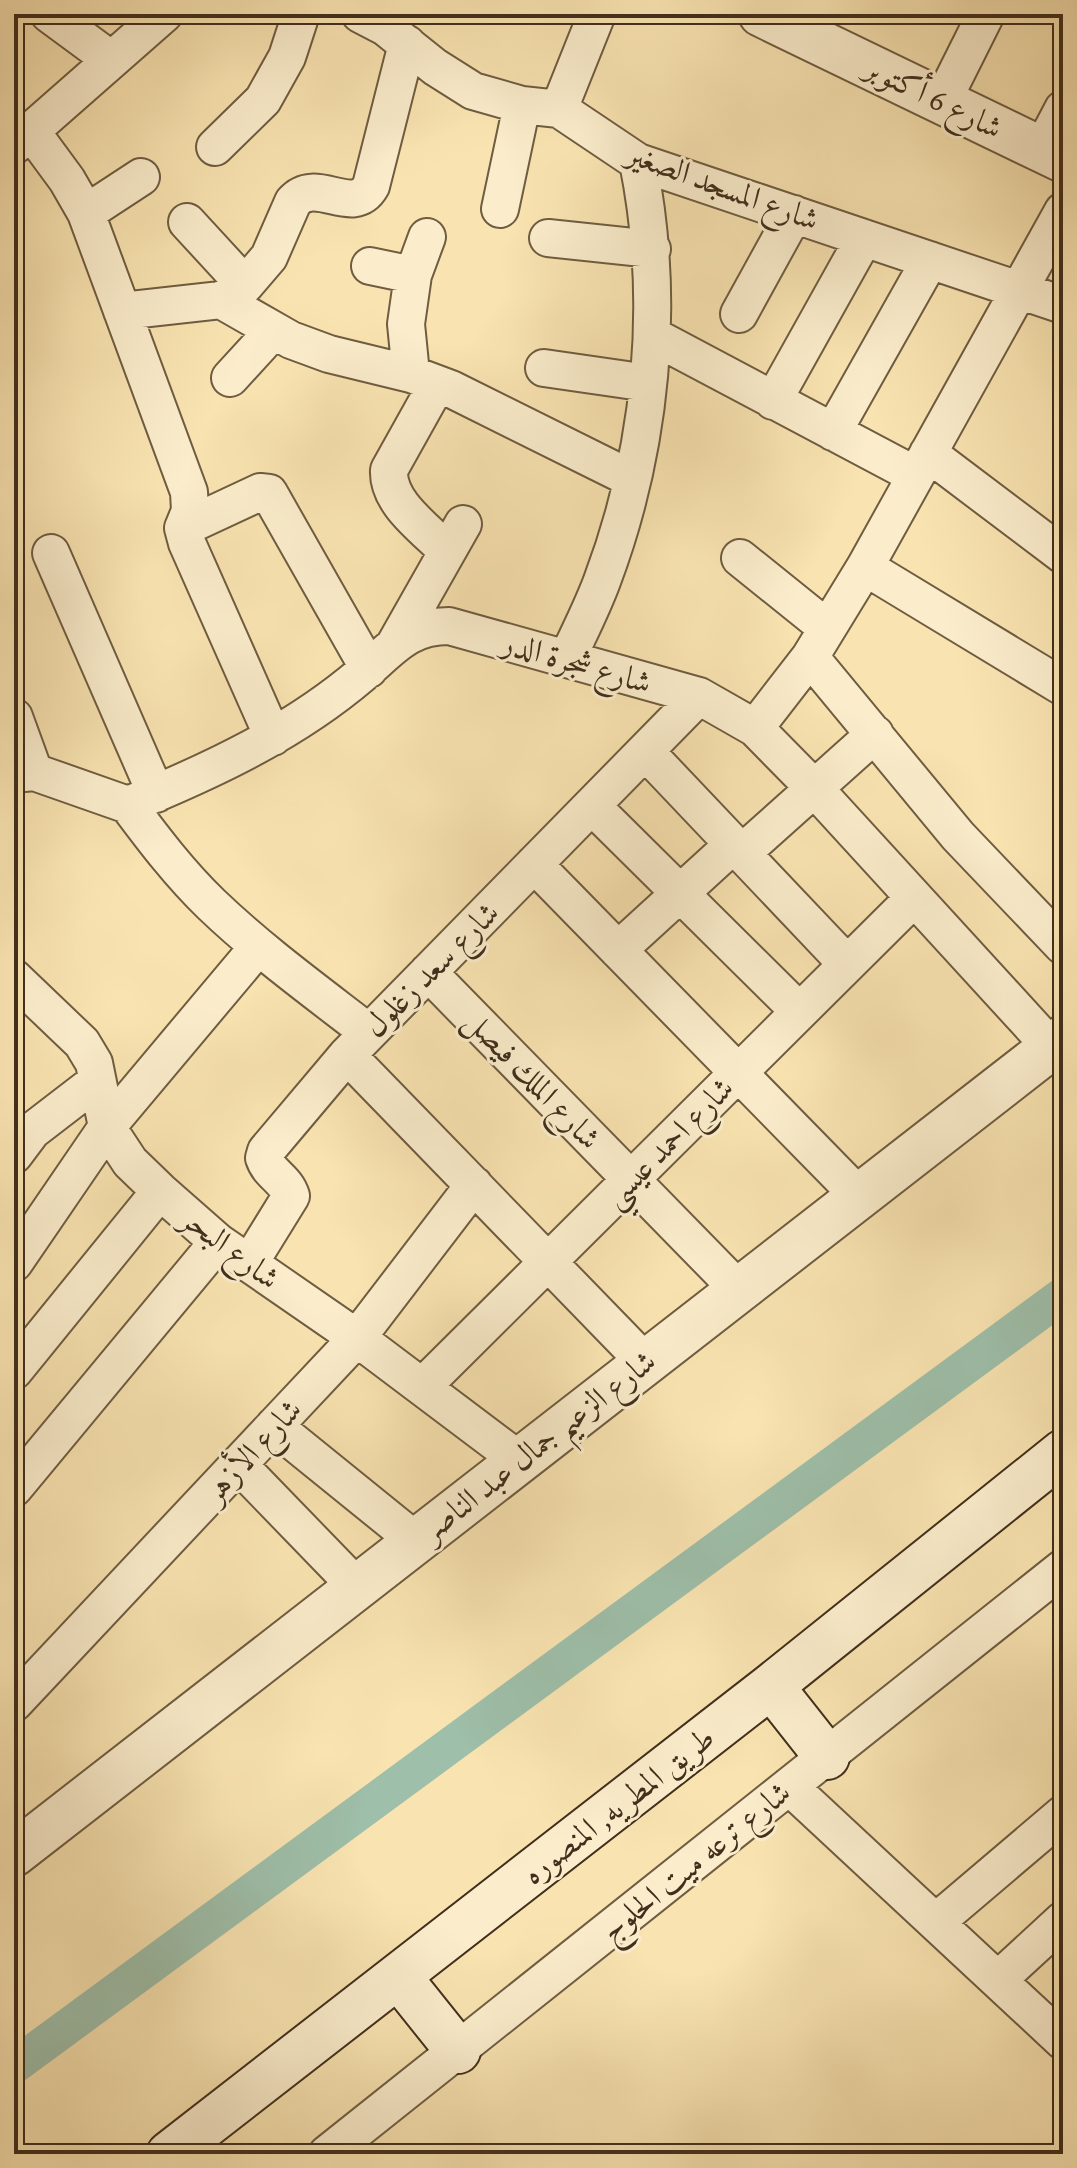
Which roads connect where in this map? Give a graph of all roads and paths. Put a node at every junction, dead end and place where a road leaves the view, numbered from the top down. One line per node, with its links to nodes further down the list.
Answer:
1 (49, 14): 9 (street)
2 (164, 14): 9 (street)
3 (301, 14): 15 (street)
4 (360, 14): 8 (street, شارع المسجد الصغير)
5 (597, 14): 12 (street)
6 (761, 14): 10 (street, شارع 6 أكتوبر)
7 (986, 14): 10 (street)
8 (407, 44): 11 (street, شارع المسجد الصغير); 32 (street)
9 (110, 59): 14 (street)
10 (943, 100): 16 (street, شارع 6 أكتوبر)
11 (522, 105): 12 (street, شارع المسجد الصغير); 19 (street)
12 (559, 109): 17 (street, شارع المسجد الصغير)
13 (1063, 109): 16 (street)
14 (19, 140): 21 (street)
15 (215, 147)
16 (1053, 155)
17 (638, 162): 22 (street, شارع المسجد الصغير); 27 (street)
18 (141, 177): 21 (street)
19 (500, 209)
20 (1063, 211): 31 (street)
21 (86, 213): 34 (street)
22 (794, 214): 26 (street, شارع المسجد الصغير); 35 (street)
23 (187, 222): 32 (street)
24 (427, 237): 30 (street)
25 (548, 238): 27 (street)
26 (864, 238): 28 (street, شارع المسجد الصغير); 42 (street)
27 (652, 249): 37 (street)
28 (930, 260): 31 (street, شارع المسجد الصغير); 43 (street)
29 (370, 266): 30 (street)
30 (413, 275): 40 (street)
31 (1019, 290): 33 (street, شارع المسجد الصغير); 44 (street)
32 (233, 292): 34 (street); 36 (street)
33 (1063, 305)
34 (122, 311): 46 (street)
35 (739, 314)
36 (273, 331): 39 (street); 40 (street)
37 (653, 336): 41 (street); 42 (street)
38 (544, 368): 41 (street)
39 (230, 378)
40 (424, 379): 45 (street); 52 (street)
41 (648, 383): 45 (street)
42 (773, 401): 43 (street)
43 (833, 432): 44 (street)
44 (921, 464): 48 (street); 50 (street)
45 (632, 479): 53 (street)
46 (183, 528): 52 (street); 59 (street)
47 (51, 553): 63 (street)
48 (1063, 555)
49 (740, 558): 51 (street)
50 (865, 567): 51 (street); 54 (street)
51 (819, 642): 57 (street); 58 (street)
52 (381, 658): 53 (street, شارع شجرة الدر); 59 (street, شارع شجرة الدر)
53 (567, 659): 55 (street, شارع شجرة الدر)
54 (1063, 687)
55 (699, 696): 57 (street, شارع شجرة الدر); 60 (street, شارع سعد زغلول)
56 (14, 717): 61 (street)
57 (755, 728): 62 (street, شارع شجرة الدر)
58 (875, 734): 62 (street); 69 (street)
59 (273, 737): 63 (street, شارع شجرة الدر)
60 (645, 751): 64 (street, شارع سعد زغلول); 65 (street)
61 (24, 773): 63 (street)
62 (814, 788): 65 (street); 68 (street, شارع شجرة الدر)
63 (142, 800): 70 (street)
64 (592, 806): 66 (street, شارع سعد زغلول); 67 (street)
65 (738, 848): 67 (street); 72 (street)
66 (534, 864): 71 (street); 73 (street, شارع سعد زغلول)
67 (680, 893): 71 (street); 75 (street)
68 (914, 898): 72 (street, شارع احمد عيسي); 76 (street, شارع شجرة الدر)
69 (1063, 946)
70 (258, 947): 77 (street); 80 (street)
71 (618, 950): 78 (street)
72 (847, 964): 75 (street, شارع احمد عيسي)
73 (428, 972): 77 (street, شارع سعد زغلول); 82 (street, شارع الملك فيصل)
74 (14, 978): 79 (street, شارع البحر)
75 (799, 1011): 78 (street, شارع احمد عيسي)
76 (1057, 1042): 85 (street, شارع الزعيم جمال عبد الناصر)
77 (358, 1043): 83 (street); 89 (street, شارع سعد زغلول)
78 (738, 1073): 82 (street, شارع احمد عيسي); 85 (street)
79 (97, 1081): 80 (street, شارع البحر); 81 (street)
80 (107, 1127): 84 (street, شارع البحر); 88 (street)
81 (14, 1155)
82 (631, 1179): 87 (street, شارع احمد عيسي); 90 (street, شارع الملك فيصل)
83 (474, 1185): 87 (street); 91 (street, شارع الأزهر)
84 (160, 1191): 86 (street, شارع البحر); 93 (street)
85 (859, 1196): 90 (street, شارع الزعيم جمال عبد الناصر)
86 (218, 1242): 89 (street, شارع البحر); 99 (street)
87 (548, 1262): 92 (street); 94 (street, شارع احمد عيسي)
88 (14, 1263)
89 (249, 1264): 91 (street, شارع البحر)
90 (738, 1289): 92 (street, شارع الزعيم جمال عبد الناصر)
91 (357, 1338): 94 (street, شارع البحر); 95 (street, شارع الأزهر)
92 (645, 1362): 97 (street, شارع الزعيم جمال عبد الناصر)
93 (14, 1371)
94 (422, 1387): 97 (street, شارع البحر)
95 (274, 1426): 98 (street, شارع الأزهر); 100 (street)
96 (1063, 1452): 103 (street, طريق المطريه, المنصوره)
97 (519, 1460): 100 (street, شارع الزعيم جمال عبد الناصر)
98 (238, 1464): 102 (street); 104 (street, شارع الأزهر)
99 (14, 1488)
100 (416, 1541): 102 (street, شارع الزعيم جمال عبد الناصر)
101 (1063, 1568): 105 (street, شارع ترعه ميت الحلوج)
102 (357, 1587): 108 (street, شارع الزعيم جمال عبد الناصر)
103 (771, 1686): 105 (street); 111 (street, طريق المطريه, المنصوره)
104 (14, 1703)
105 (827, 1757): 106 (street, شارع ترعه ميت الحلوج)
106 (789, 1786): 110 (street); 114 (street, شارع ترعه ميت الحلوج)
107 (1063, 1814): 110 (street)
108 (14, 1854)
109 (1063, 1920): 112 (street)
110 (936, 1922): 112 (street)
111 (398, 1976): 114 (street); 115 (street, طريق المطريه, المنصوره)
112 (999, 1979): 113 (street)
113 (1062, 2039)
114 (458, 2051): 116 (street, شارع ترعه ميت الحلوج)
115 (169, 2154)
116 (327, 2154)

